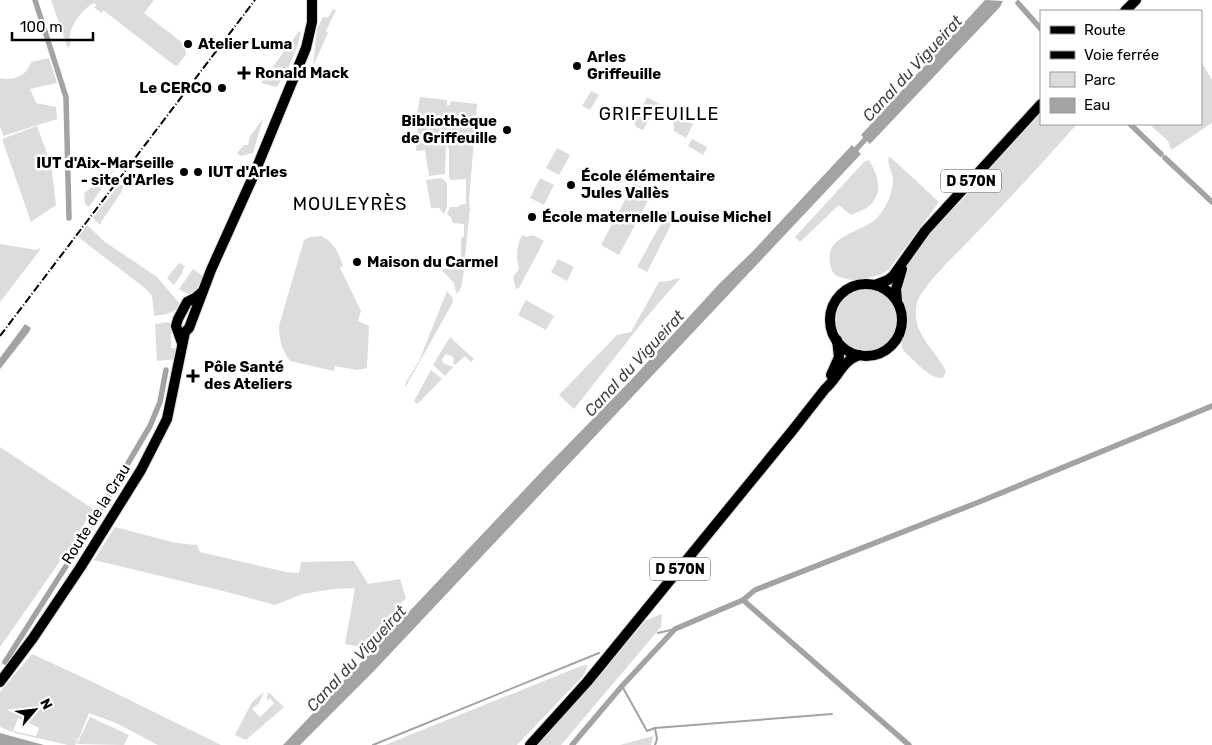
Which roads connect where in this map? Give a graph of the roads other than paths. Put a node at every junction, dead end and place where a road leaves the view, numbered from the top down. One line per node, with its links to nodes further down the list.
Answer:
1 (312, 0): 11 (main road, Route de la Crau)
2 (1136, 0): 3 (main road)
3 (1126, 10)
4 (1040, 105): 5 (main road, D 570N)
5 (904, 261): 6 (main road, D 570N); 7 (main road, D 570N)
6 (875, 285): 7 (main road); 8 (main road)
7 (897, 302): 9 (main road)
8 (837, 340): 9 (main road); 10 (main road, D 570N)
9 (859, 355): 10 (main road, D 570N)
10 (825, 389): 12 (main road, D 570N)
11 (0, 682)
12 (530, 745)

